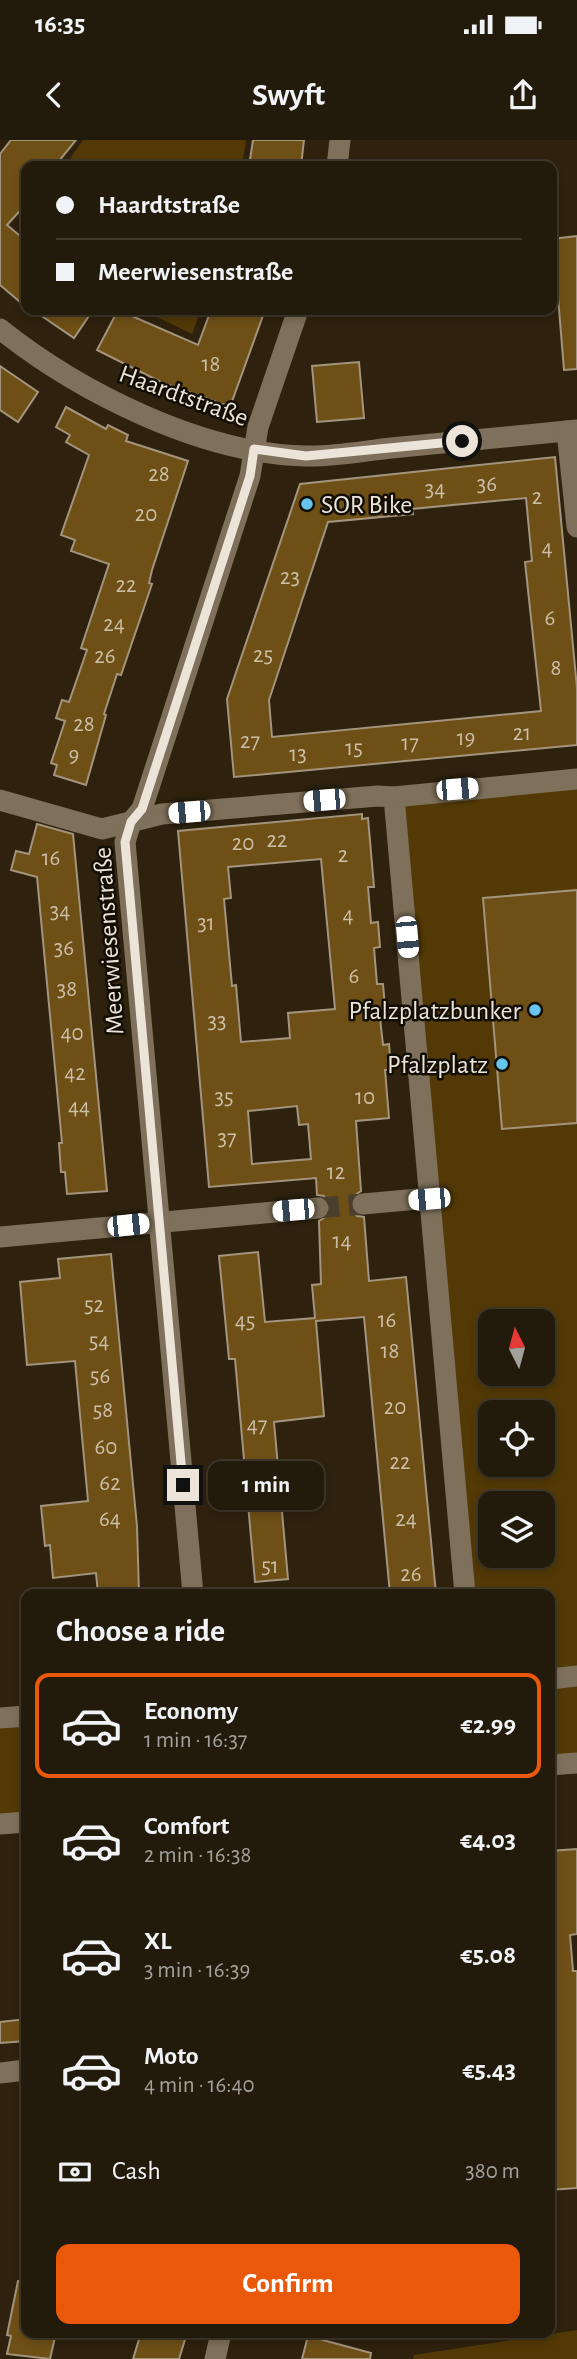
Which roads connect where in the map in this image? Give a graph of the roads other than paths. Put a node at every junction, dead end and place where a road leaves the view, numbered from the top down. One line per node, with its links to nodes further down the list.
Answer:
1 (340, 140): 2 (street)
2 (338, 161)
3 (296, 315): 6 (street, Meerwiesenstraße)
4 (0, 329): 6 (street, Haardtstraße)
5 (572, 430): 6 (street, Haardtstraße); 7 (street)
6 (254, 449): 11 (street, Meerwiesenstraße)
7 (577, 527)
8 (577, 779): 9 (street)
9 (394, 797): 11 (street); 12 (street)
10 (0, 800): 11 (street)
11 (131, 822): 15 (street, Meerwiesenstraße)
12 (429, 1199): 13 (street); 18 (street)
13 (363, 1204)
14 (318, 1208): 15 (street)
15 (159, 1222): 16 (street); 17 (street, Meerwiesenstraße)
16 (0, 1237)
17 (193, 1589)
18 (465, 1589)
19 (577, 1676): 20 (street)
20 (555, 1678)
21 (21, 1716): 22 (street)
22 (0, 1718)
23 (577, 1763): 24 (street)
24 (555, 1765)
25 (21, 1822): 26 (street)
26 (0, 1824)
27 (21, 2071): 28 (street)
28 (0, 2073)
29 (220, 2338): 30 (street)
30 (215, 2359)

